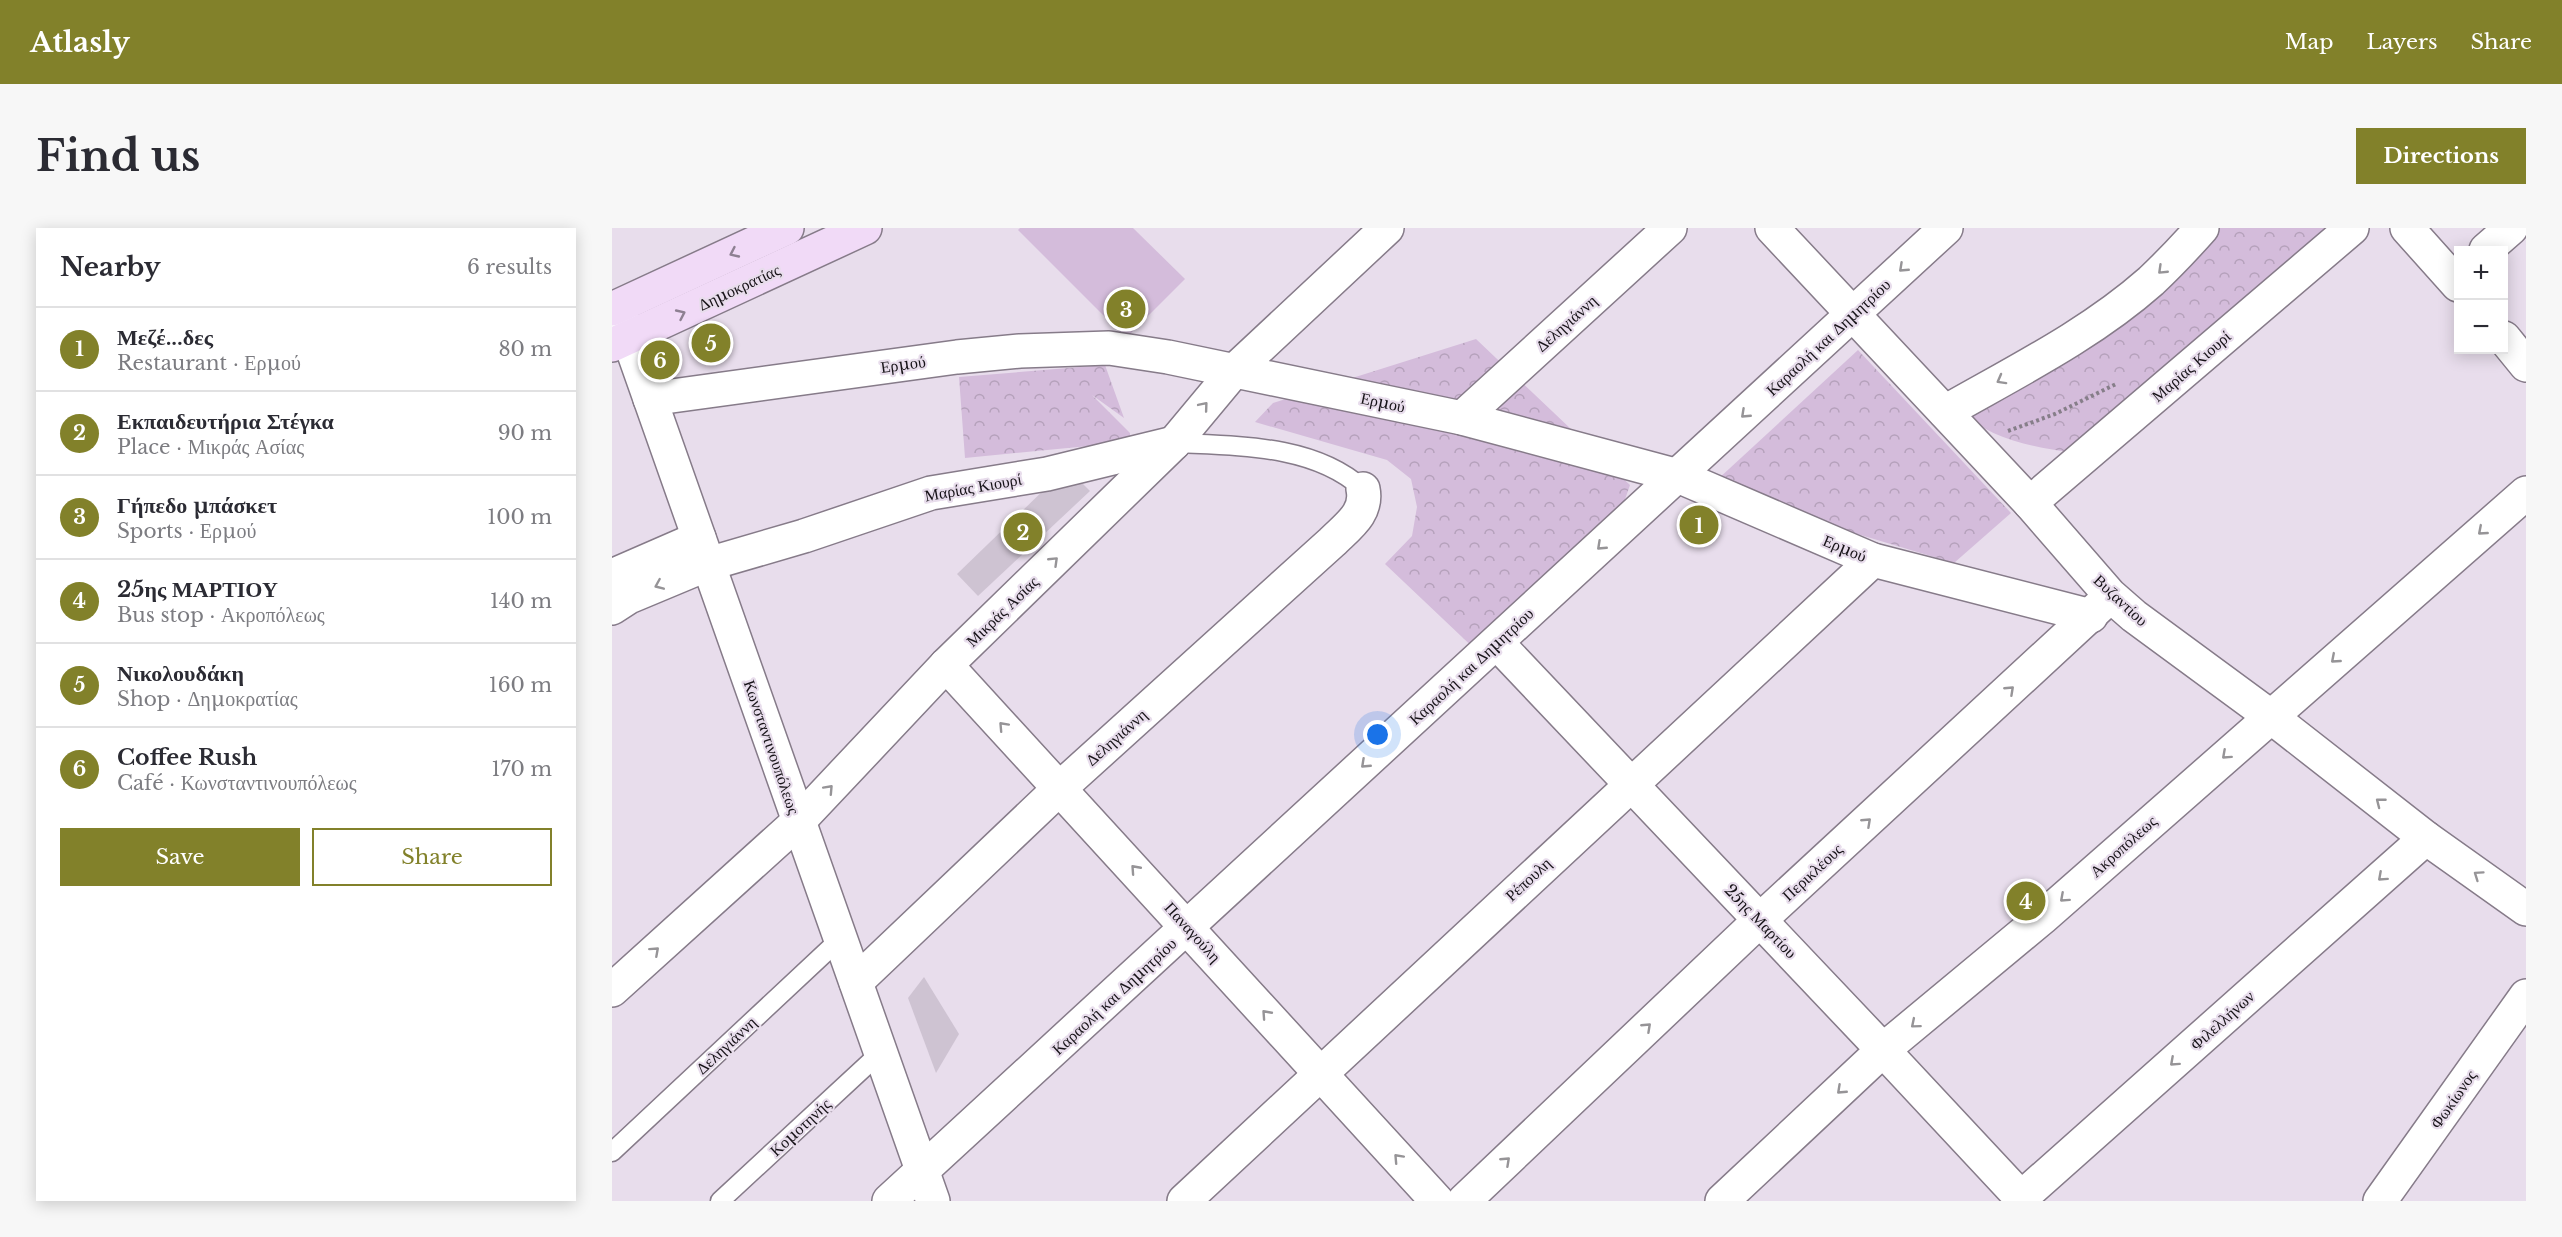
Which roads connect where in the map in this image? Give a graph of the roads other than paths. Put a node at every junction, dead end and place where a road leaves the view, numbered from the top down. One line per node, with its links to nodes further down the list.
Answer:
1 (787, 228): 13 (main road, Δημοκρατίας, one-way to 13)
2 (865, 228): 15 (main road, Δημοκρατίας, one-way to 2)
3 (1387, 228): 18 (street, Μικράς Ασίας)
4 (1670, 228): 21 (street, Δεληγιάννη)
5 (1772, 228): 14 (street, Βυζαντίου)
6 (1946, 228): 14 (street, Καραολή και Δημητρίου, one-way to 14)
7 (2202, 228): 20 (street, one-way to 20)
8 (2352, 228): 26 (street, Μαρίας Κιουρί)
9 (2408, 228): 12 (street)
10 (2511, 228): 11 (street)
11 (2491, 246)
12 (2454, 277)
13 (614, 303): 15 (street, Κωνσταντινουπόλεως)
14 (1854, 313): 20 (street, Βυζαντίου); 23 (street, Καραολή και Δημητρίου, one-way to 23)
15 (620, 342): 19 (street, Κωνσταντινουπόλεως)
16 (2508, 343): 17 (street)
17 (2526, 365)
18 (1234, 371): 19 (street, Ερμού); 21 (street, Ερμού); 22 (street, Μικράς Ασίας, one-way to 18)
19 (650, 399): 27 (street, Κωνσταντινουπόλεως)
20 (1945, 412): 26 (street, Βυζαντίου)
21 (1462, 418): 23 (street, Ερμού)
22 (1173, 443): 24 (lane); 27 (street, Μαρίας Κιουρί); 33 (street, Μικράς Ασίας, one-way to 22)
23 (1678, 476): 28 (street, Ερμού); 32 (street, Καραολή και Δημητρίου, one-way to 32)
24 (1364, 489): 36 (street, Δεληγιάννη)
25 (2526, 493): 34 (street, Ακροπόλεως, one-way to 34)
26 (2030, 503): 30 (street, Βυζαντίου)
27 (703, 551): 29 (street); 31 (street, one-way to 31); 37 (street, Κωνσταντινουπόλεως)
28 (1873, 560): 30 (street, Ερμού); 35 (street, Ρέπουλη)
29 (612, 576)
30 (2100, 606): 34 (street, Βυζαντίου); 40 (street, Περικλέους, one-way to 30)
31 (612, 608)
32 (1497, 642): 35 (street, 25ης Μαρτίου); 41 (street, Καραολή και Δημητρίου, one-way to 41)
33 (946, 665): 36 (street, Παναγούλη, one-way to 33); 37 (street, Μικράς Ασίας, one-way to 33)
34 (2270, 716): 38 (street, Βυζαντίου, one-way to 34); 46 (street, Ακροπόλεως, one-way to 46)
35 (1631, 784): 40 (street, 25ης Μαρτίου); 48 (street, Ρέπουλη)
36 (1060, 788): 41 (street, Παναγούλη, one-way to 36); 43 (street, Δεληγιάννη)
37 (799, 821): 42 (street, Κωνσταντινουπόλεως); 44 (street, Μικράς Ασίας, one-way to 37)
38 (2426, 838): 39 (street, Βυζαντίου, one-way to 38); 51 (street, Φιλελλήνων, one-way to 51)
39 (2526, 909)
40 (1760, 920): 46 (street, 25ης Μαρτίου); 56 (street, Περικλέους, one-way to 40)
41 (1188, 927): 48 (street, Παναγούλη, one-way to 41); 50 (street, Καραολή και Δημητρίου)
42 (841, 938): 43 (street, Κωνσταντινουπόλεως); 49 (lane, Δεληγιάννη)
43 (856, 982): 47 (street, Κωνσταντινουπόλεως)
44 (612, 990)
45 (2526, 996): 58 (street, Φωκίωνος)
46 (1883, 1050): 51 (street, 25ης Μαρτίου); 57 (street, Ακροπόλεως, one-way to 57)
47 (881, 1052): 50 (street, Κωνσταντινουπόλεως); 52 (lane, Κομοτηνής)
48 (1319, 1073): 54 (street, Ρέπουλη); 55 (street, Παναγούλη, one-way to 48)
49 (612, 1152)
50 (928, 1186): 53 (street, Καραολή και Δημητρίου)
51 (2021, 1200)
52 (720, 1201)
53 (889, 1201)
54 (1184, 1201)
55 (1437, 1201)
56 (1464, 1201)
57 (1722, 1201)
58 (2380, 1201)

